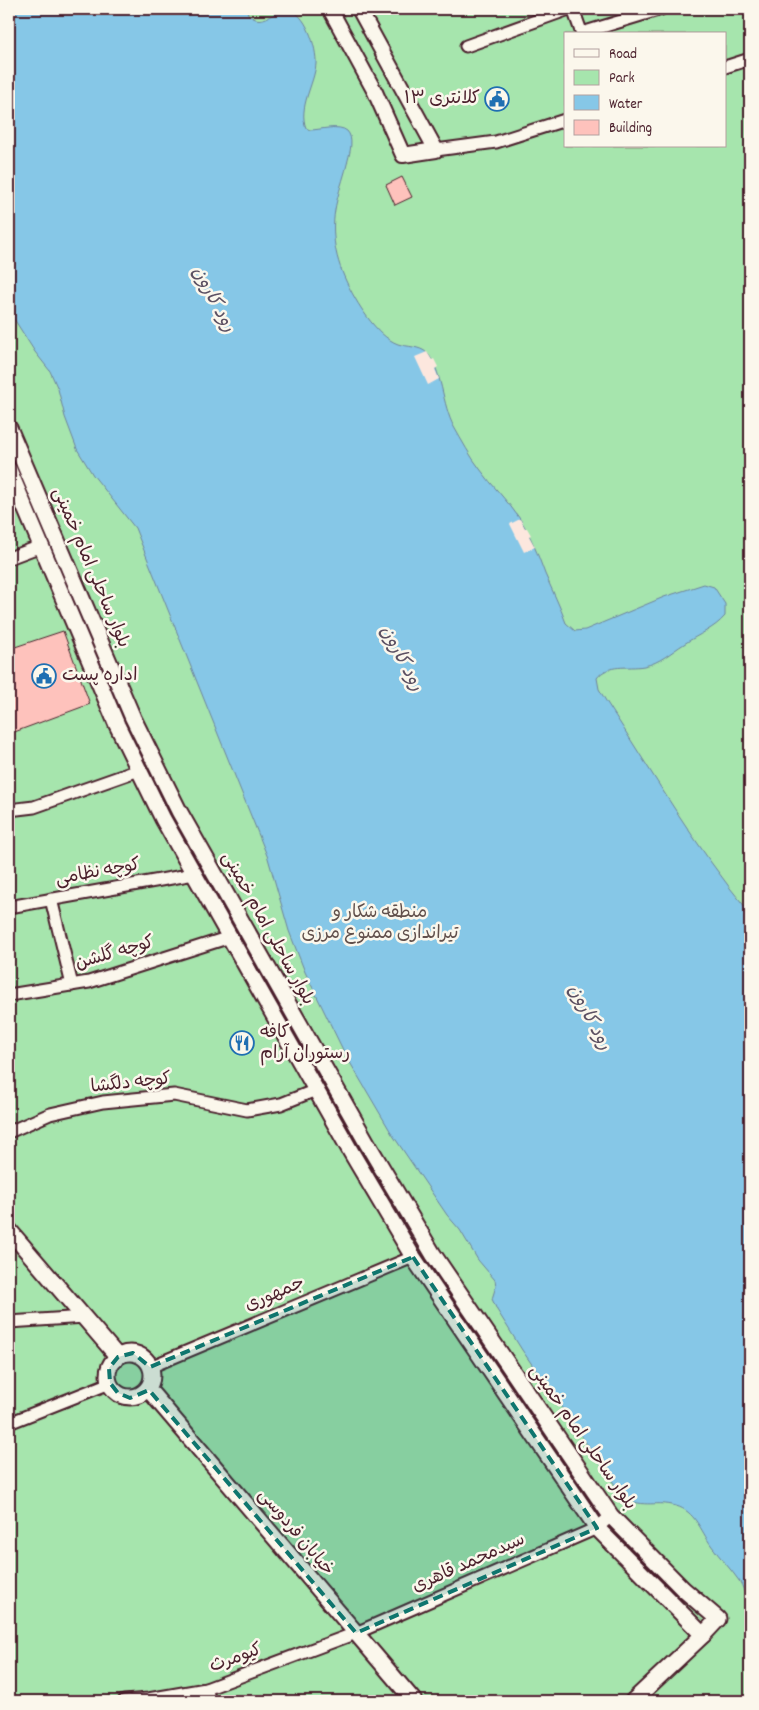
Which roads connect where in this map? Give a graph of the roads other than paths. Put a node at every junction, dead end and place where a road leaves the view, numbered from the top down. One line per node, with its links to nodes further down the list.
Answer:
1 (330, 9): 11 (street)
2 (358, 9): 11 (street)
3 (571, 9): 5 (street); 7 (street)
4 (661, 9): 6 (street)
5 (581, 32)
6 (588, 32)
7 (466, 46)
8 (750, 59): 9 (street)
9 (726, 67)
10 (564, 120): 11 (street)
11 (436, 150)
12 (9, 428): 27 (main road, بلوار ساحلی امام خمینی)
13 (9, 470): 14 (main road, بلوار ساحلی امام خمینی)
14 (41, 546): 15 (street); 16 (main road, بلوار ساحلی امام خمینی)
15 (9, 558)
16 (139, 770): 17 (street); 18 (main road, بلوار ساحلی امام خمینی)
17 (9, 810)
18 (194, 874): 19 (street, کوچه نظامی); 21 (main road, بلوار ساحلی امام خمینی)
19 (51, 899): 20 (street, کوچه نظامی); 22 (street)
20 (9, 907)
21 (230, 937): 22 (street, کوچه گلشن); 24 (main road, بلوار ساحلی امام خمینی)
22 (72, 985): 23 (street, کوچه گلشن)
23 (9, 996)
24 (316, 1090): 25 (street, کوچه دلگشا); 28 (main road, بلوار ساحلی امام خمینی)
25 (9, 1132)
26 (9, 1230): 29 (main road)
27 (430, 1250): 28 (main road); 36 (main road, بلوار ساحلی امام خمینی)
28 (413, 1257): 32 (street, جمهوری); 37 (main road, بلوار ساحلی امام خمینی)
29 (85, 1317): 30 (street); 31 (main road)
30 (9, 1322)
31 (118, 1357): 32 (main road); 33 (main road)
32 (150, 1367): 34 (main road)
33 (110, 1383): 34 (main road); 35 (street)
34 (148, 1389): 38 (main road, خیابان فردوسی)
35 (9, 1423)
36 (611, 1516): 37 (street, سیدمحمد قاهری); 39 (main road, بلوار ساحلی امام خمینی)
37 (597, 1528): 38 (street, سیدمحمد قاهری); 39 (main road, بلوار ساحلی امام خمینی)
38 (356, 1633): 40 (street, کیومرث); 44 (main road, خیابان فردوسی)
39 (703, 1635): 45 (main road)
40 (206, 1689): 41 (street, کیومرث); 43 (street)
41 (148, 1700): 42 (street, کیومرث)
42 (124, 1701)
43 (210, 1701)
44 (414, 1701)
45 (633, 1701)

